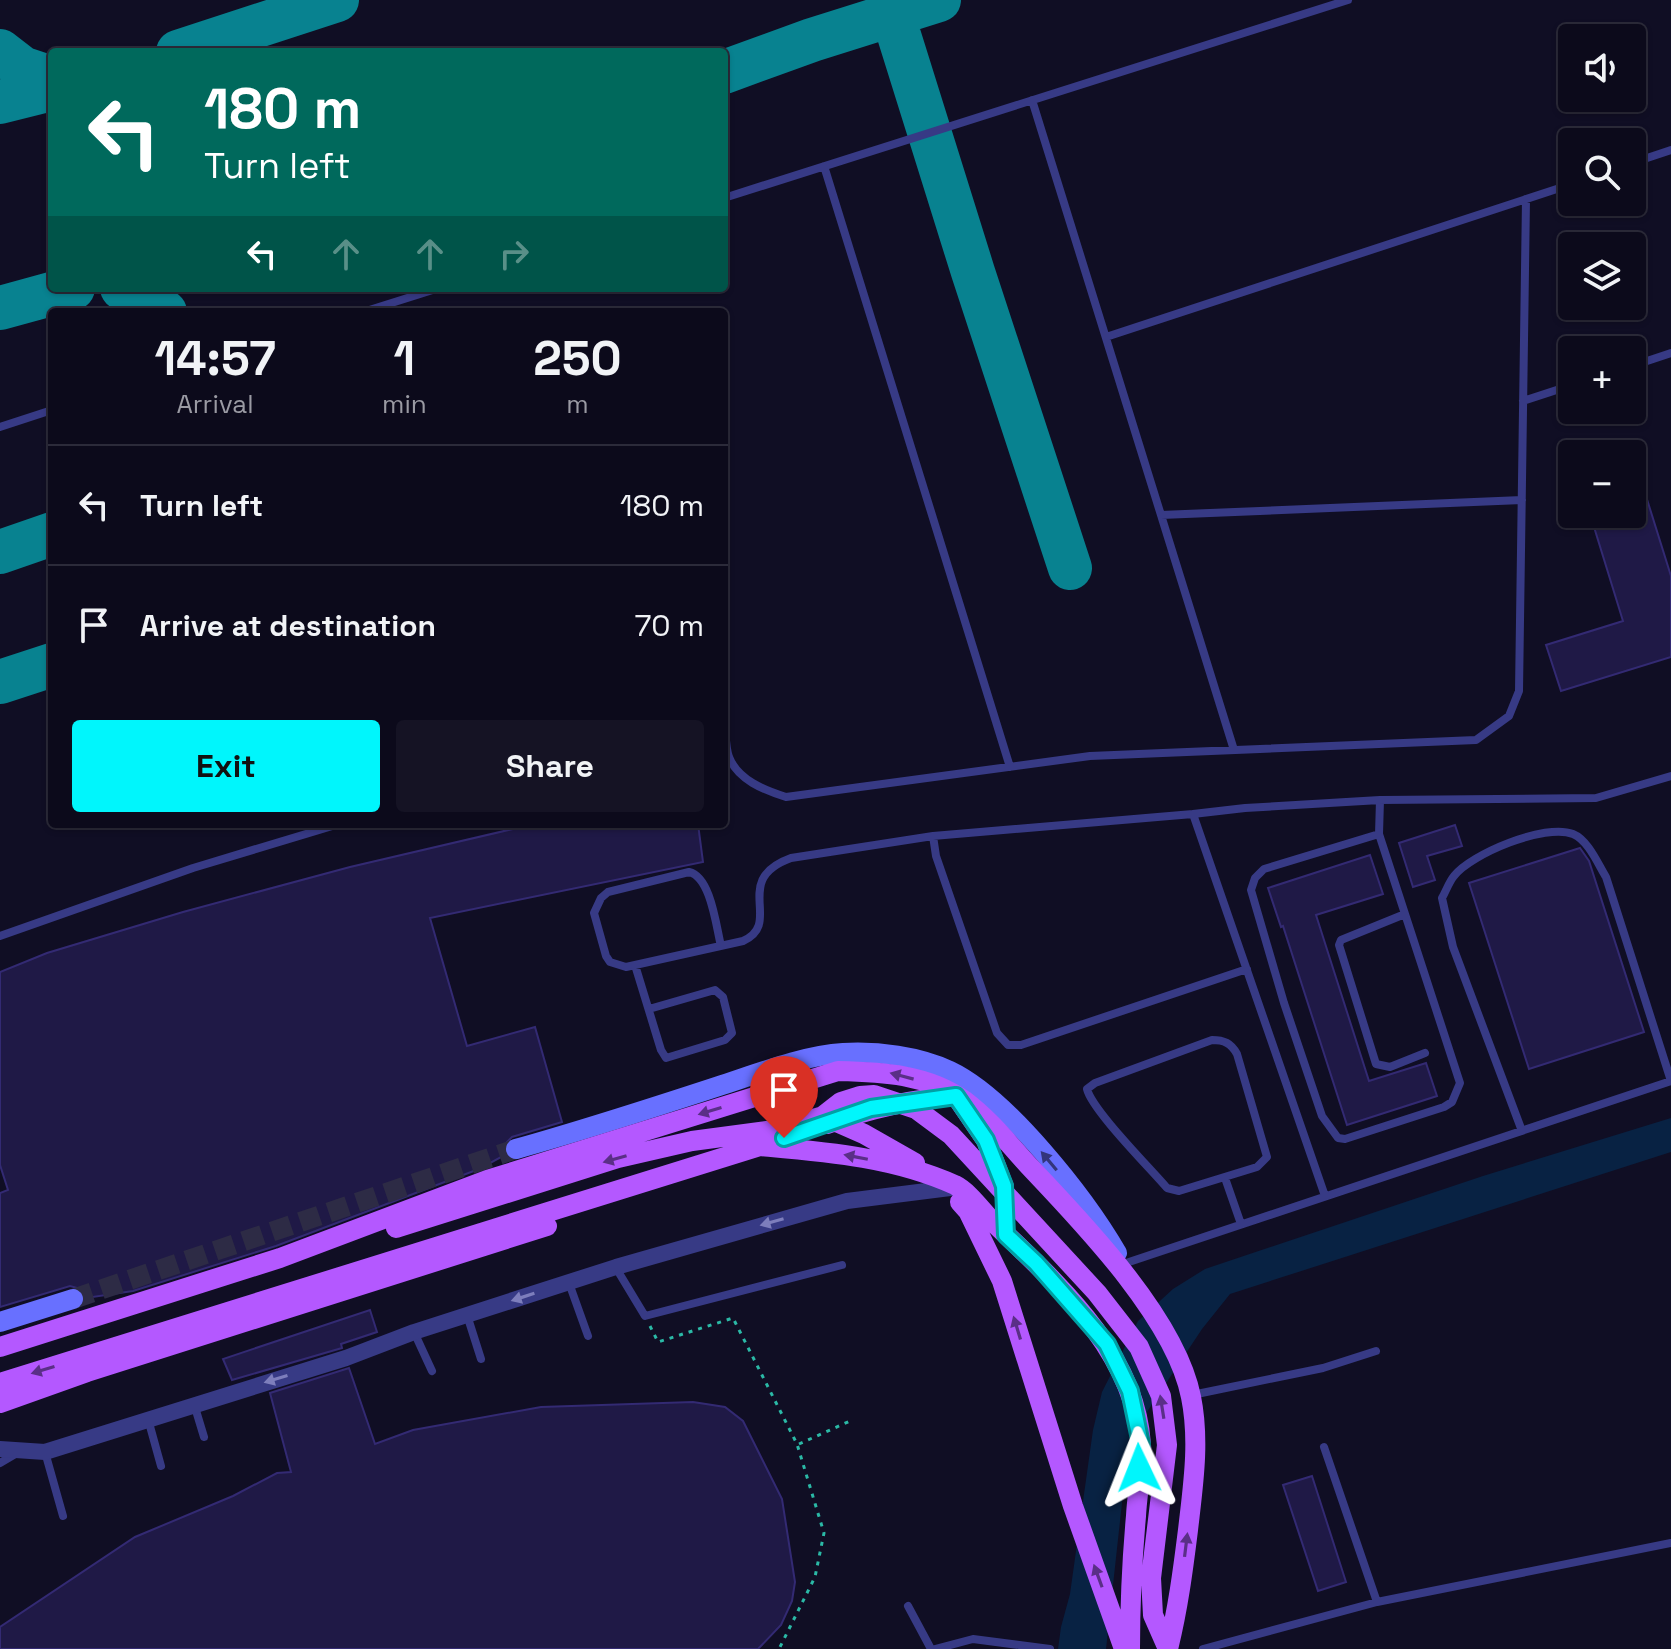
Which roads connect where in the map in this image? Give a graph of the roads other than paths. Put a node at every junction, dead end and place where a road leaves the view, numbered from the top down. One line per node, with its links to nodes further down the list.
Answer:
1 (1348, 0): 2 (lane)
2 (1032, 100): 5 (lane); 11 (lane)
3 (1671, 150): 4 (lane)
4 (1646, 158)
5 (824, 166): 7 (lane); 22 (lane)
6 (1558, 189): 8 (lane)
7 (728, 197)
8 (1526, 199): 11 (lane); 15 (lane)
9 (426, 292): 10 (lane)
10 (376, 308)
11 (1106, 337): 19 (lane)
12 (1671, 353): 13 (lane)
13 (1646, 361)
14 (1558, 390): 15 (lane)
15 (1523, 401): 18 (lane)
16 (48, 411): 17 (lane)
17 (0, 427)
18 (1522, 500): 19 (lane); 21 (lane)
19 (1161, 515): 21 (lane)
20 (728, 750): 22 (lane)
21 (1234, 750): 22 (lane)
22 (1010, 767)
23 (1671, 776): 24 (lane)
24 (1380, 800): 25 (lane); 27 (lane)
25 (1193, 814): 28 (lane); 33 (lane)
26 (326, 828): 30 (lane)
27 (1379, 834): 29 (lane); 29 (lane)
28 (933, 836): 31 (lane); 33 (lane)
29 (1405, 914): 35 (lane)
30 (0, 936)
31 (721, 946): 32 (lane); 32 (lane)
32 (635, 965): 34 (lane)
33 (1247, 969): 44 (lane)
34 (649, 1009): 34 (lane)
35 (1425, 1053)
36 (956, 1096): 40 (main road); 46 (main road); 51 (main road); 57 (main road, one-way to 57)
37 (823, 1116): 38 (main road); 80 (main road, one-way to 37); 81 (main road, one-way to 37)
38 (774, 1130): 59 (main road, one-way to 59); 64 (main road)
39 (1522, 1131): 39 (lane); 44 (lane)
40 (760, 1146): 43 (main road, one-way to 40); 62 (main road, one-way to 62)
41 (516, 1149): 47 (main road, one-way to 41)
42 (1225, 1178): 42 (lane); 45 (lane)
43 (958, 1187): 46 (main road); 49 (street, one-way to 49)
44 (1325, 1196): 45 (lane)
45 (1241, 1224): 47 (lane)
46 (1006, 1235): 80 (main road)
47 (1123, 1264): 51 (main road)
48 (842, 1265): 49 (lane)
49 (616, 1267): 50 (street)
50 (569, 1282): 53 (street, one-way to 53); 56 (lane)
51 (1142, 1294): 63 (main road)
52 (73, 1299): 54 (main road)
53 (467, 1315): 55 (street); 60 (lane)
54 (0, 1322)
55 (414, 1332): 61 (lane); 65 (street, one-way to 65)
56 (588, 1336)
57 (0, 1347)
58 (1376, 1351): 63 (lane)
59 (0, 1356)
60 (481, 1359)
61 (432, 1371)
62 (0, 1383)
63 (1191, 1395): 81 (main road, one-way to 63)
64 (0, 1403)
65 (194, 1404): 66 (street); 67 (lane)
66 (148, 1419): 71 (street); 73 (lane)
67 (204, 1437)
68 (1324, 1447): 76 (lane)
69 (0, 1449): 70 (street)
70 (21, 1451): 71 (street); 72 (lane)
71 (45, 1452): 74 (lane)
72 (0, 1463)
73 (161, 1466)
74 (63, 1516)
75 (1671, 1543): 76 (lane)
76 (1377, 1602): 82 (lane)
77 (908, 1606): 78 (lane)
78 (933, 1649): 79 (lane)
79 (1050, 1649)
80 (1127, 1649)
81 (1168, 1649)
82 (1203, 1649)

